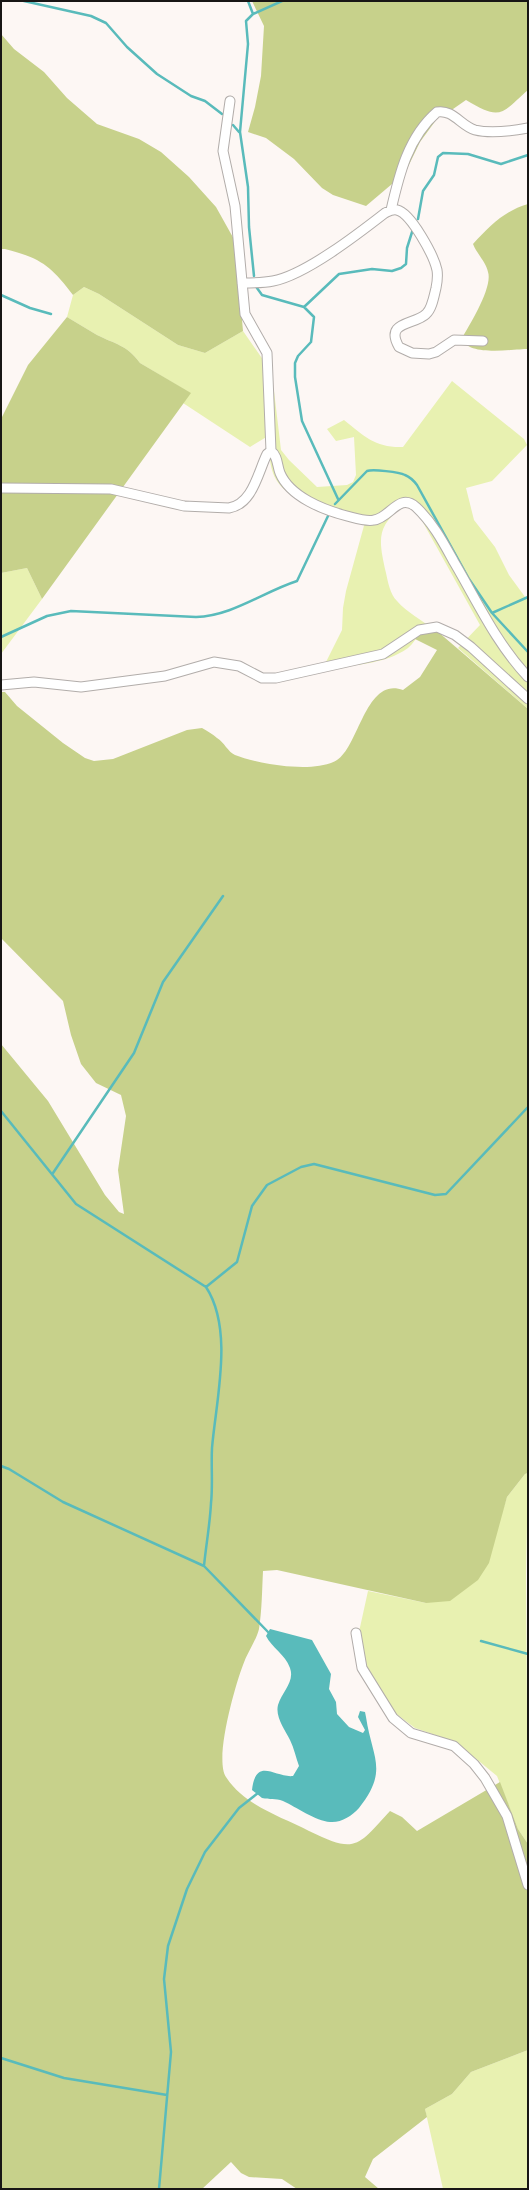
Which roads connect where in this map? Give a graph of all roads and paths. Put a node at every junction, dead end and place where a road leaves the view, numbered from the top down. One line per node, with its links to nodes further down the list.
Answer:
1 (230, 101): 4 (street)
2 (528, 128): 3 (street)
3 (391, 210): 4 (street); 5 (street)
4 (242, 283): 6 (street)
5 (483, 341)
6 (272, 451): 7 (street); 8 (street)
7 (1, 488)
8 (528, 676)
9 (1, 685): 10 (street)
10 (528, 699)
11 (356, 1633): 12 (street)
12 (528, 1885)

